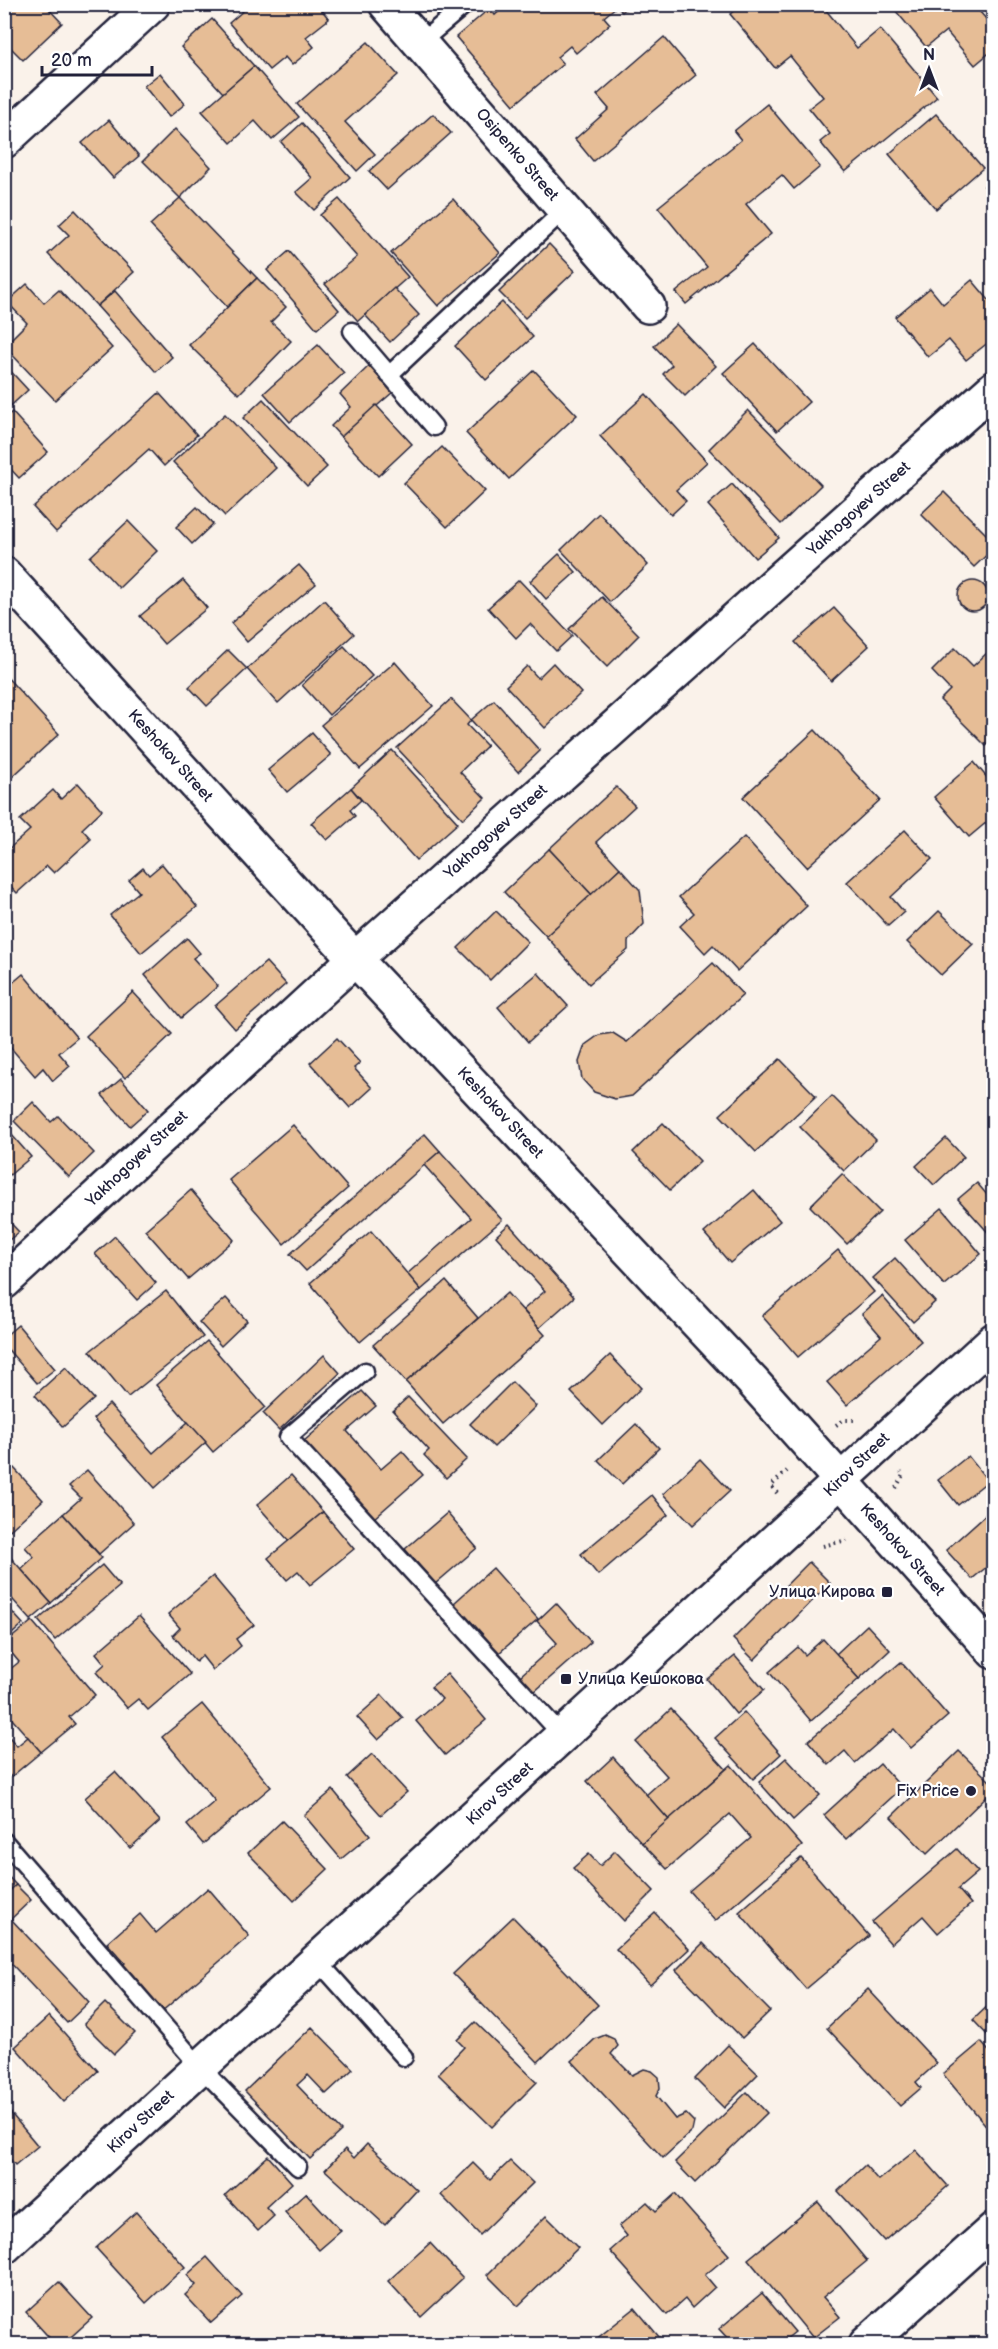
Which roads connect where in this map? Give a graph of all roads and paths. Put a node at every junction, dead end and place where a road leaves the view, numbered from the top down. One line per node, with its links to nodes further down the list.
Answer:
1 (153, 4): 5 (street)
2 (386, 4): 4 (street, Osipenko Street)
3 (466, 4): 4 (lane)
4 (420, 43): 6 (street, Osipenko Street)
5 (4, 141)
6 (564, 210): 7 (street, Osipenko Street); 9 (lane)
7 (648, 306)
8 (352, 331): 9 (lane)
9 (389, 375): 11 (lane)
10 (993, 388): 13 (street, Yakhogoyev Street)
11 (434, 427)
12 (4, 574): 13 (street, Keshokov Street)
13 (355, 959): 14 (street, Yakhogoyev Street); 21 (street, Keshokov Street)
14 (4, 1282)
15 (993, 1340): 21 (street, Kirov Street)
16 (364, 1371): 27 (lane)
17 (858, 1420): 18 (path)
18 (828, 1430)
19 (897, 1467): 22 (path)
20 (790, 1468): 23 (path)
21 (840, 1480): 26 (street, Keshokov Street); 27 (street, Kirov Street)
22 (891, 1497)
23 (784, 1502)
24 (852, 1539): 25 (path)
25 (822, 1546)
26 (993, 1652)
27 (563, 1736): 29 (street, Kirov Street)
28 (4, 1841): 31 (lane)
29 (318, 1961): 30 (lane); 31 (street, Kirov Street)
30 (404, 2057)
31 (200, 2067): 32 (lane); 34 (street, Kirov Street)
32 (298, 2167)
33 (993, 2229): 35 (street)
34 (4, 2247)
35 (866, 2344)

